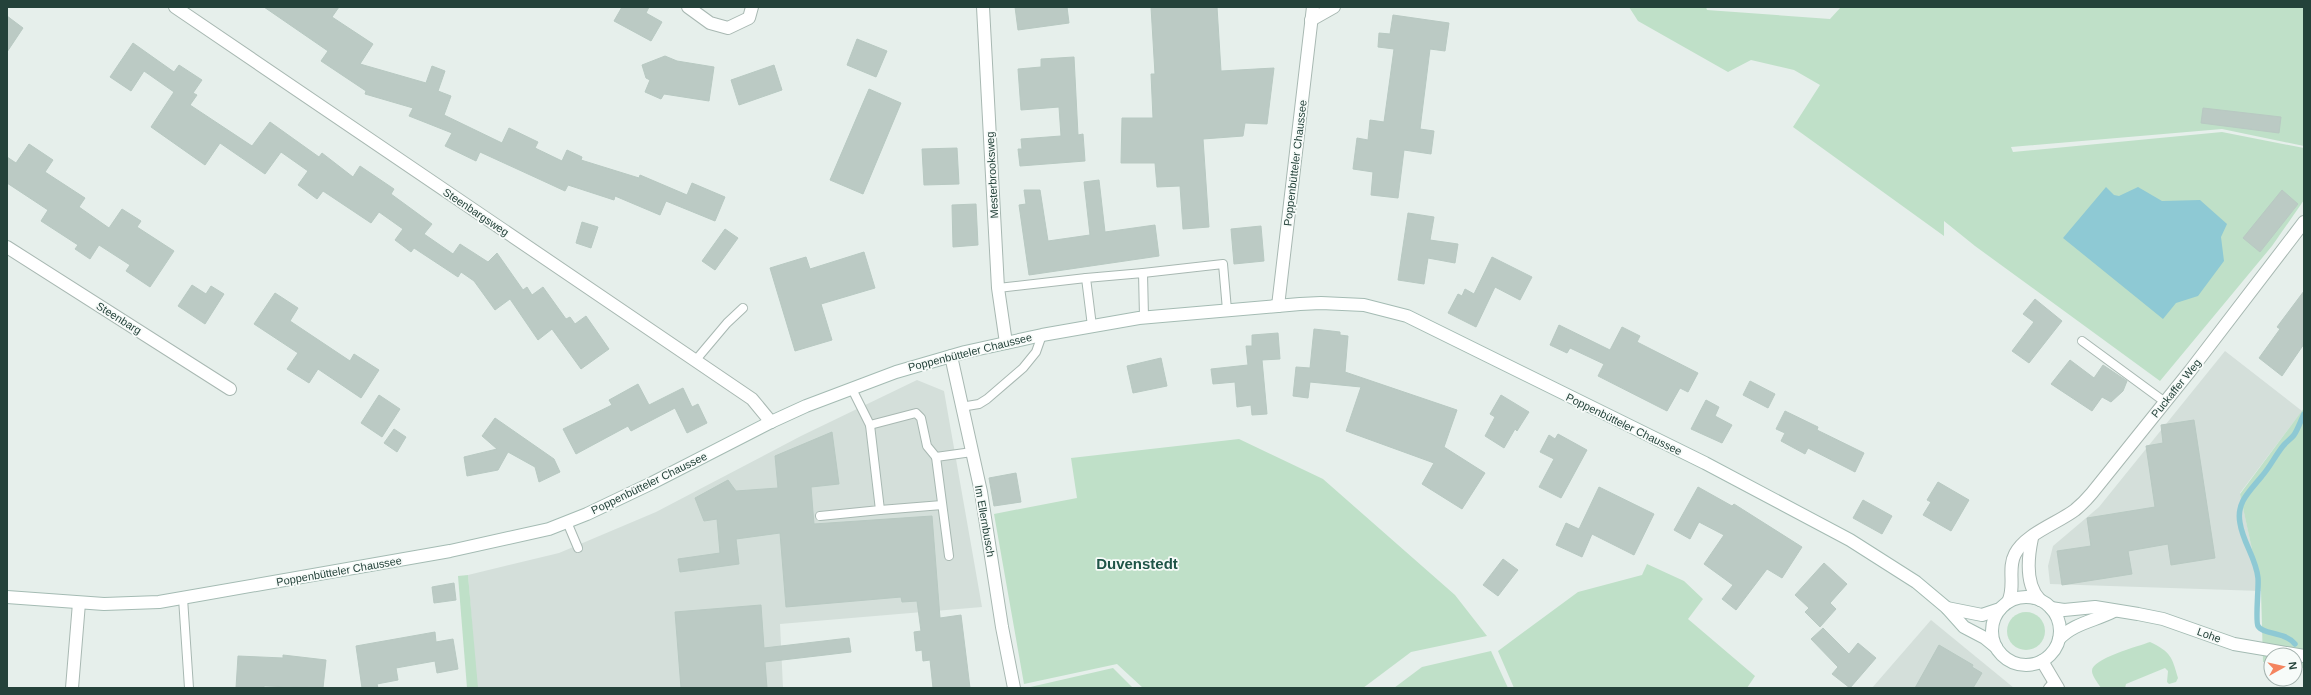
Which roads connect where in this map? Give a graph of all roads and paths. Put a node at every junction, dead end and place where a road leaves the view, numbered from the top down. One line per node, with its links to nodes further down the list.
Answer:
1 (175, 7): 22 (street, Steenbargsweg)
2 (688, 7): 3 (street)
3 (752, 7)
4 (983, 7): 12 (street, Mesterbrooksweg)
5 (1313, 7): 7 (street, Poppenbütteler Chaussee)
6 (1334, 7): 7 (street)
7 (1312, 20): 13 (street, Poppenbütteler Chaussee)
8 (2304, 222): 25 (street, Puckaffer Weg)
9 (7, 247): 23 (street, Steenbarg)
10 (1143, 273): 11 (lane); 15 (lane); 16 (lane)
11 (1086, 278): 12 (lane); 17 (lane)
12 (998, 288): 20 (street, Mesterbrooksweg)
13 (1278, 306): 15 (street, Poppenbütteler Chaussee); 43 (street, Poppenbütteler Chaussee)
14 (743, 308): 22 (lane)
15 (1227, 310): 16 (street, Poppenbütteler Chaussee)
16 (1144, 318): 17 (street, Poppenbütteler Chaussee)
17 (1092, 326): 18 (street, Poppenbütteler Chaussee)
18 (1042, 335): 20 (street, Poppenbütteler Chaussee); 26 (lane)
19 (2082, 341): 25 (lane)
20 (1006, 343): 21 (street, Poppenbütteler Chaussee)
21 (951, 356): 24 (street, Poppenbütteler Chaussee); 26 (street, Im Ellernbusch)
22 (695, 361): 27 (street, Steenbargsweg)
23 (230, 389)
24 (852, 389): 27 (street, Poppenbütteler Chaussee); 28 (lane)
25 (2165, 402): 35 (street, Puckaffer Weg)
26 (962, 407): 29 (street, Im Ellernbusch)
27 (771, 422): 34 (street, Poppenbütteler Chaussee)
28 (870, 425): 30 (lane); 32 (lane)
29 (972, 452): 30 (lane); 53 (street, Im Ellernbusch)
30 (936, 458): 31 (lane)
31 (942, 505): 32 (lane); 37 (lane)
32 (880, 510): 33 (lane)
33 (820, 516)
34 (567, 522): 36 (lane); 39 (street, Poppenbütteler Chaussee)
35 (2032, 538): 40 (street); 42 (street, Puckaffer Weg)
36 (578, 548)
37 (949, 556)
38 (7, 597): 41 (street, Poppenbütteler Chaussee)
39 (183, 598): 41 (street, Poppenbütteler Chaussee); 52 (lane)
40 (2040, 600): 42 (street); 44 (street)
41 (79, 603): 51 (street)
42 (2004, 606): 43 (street, Poppenbütteler Chaussee); 47 (street)
43 (1947, 608): 47 (street, Poppenbütteler Chaussee)
44 (2051, 608): 45 (street, Lohe); 46 (street)
45 (2114, 611): 46 (street); 48 (street, Lohe)
46 (2059, 639): 49 (street)
47 (1996, 647): 49 (street)
48 (2304, 656)
49 (2042, 661): 50 (street)
50 (2053, 686)
51 (72, 688)
52 (189, 688)
53 (1014, 688)

